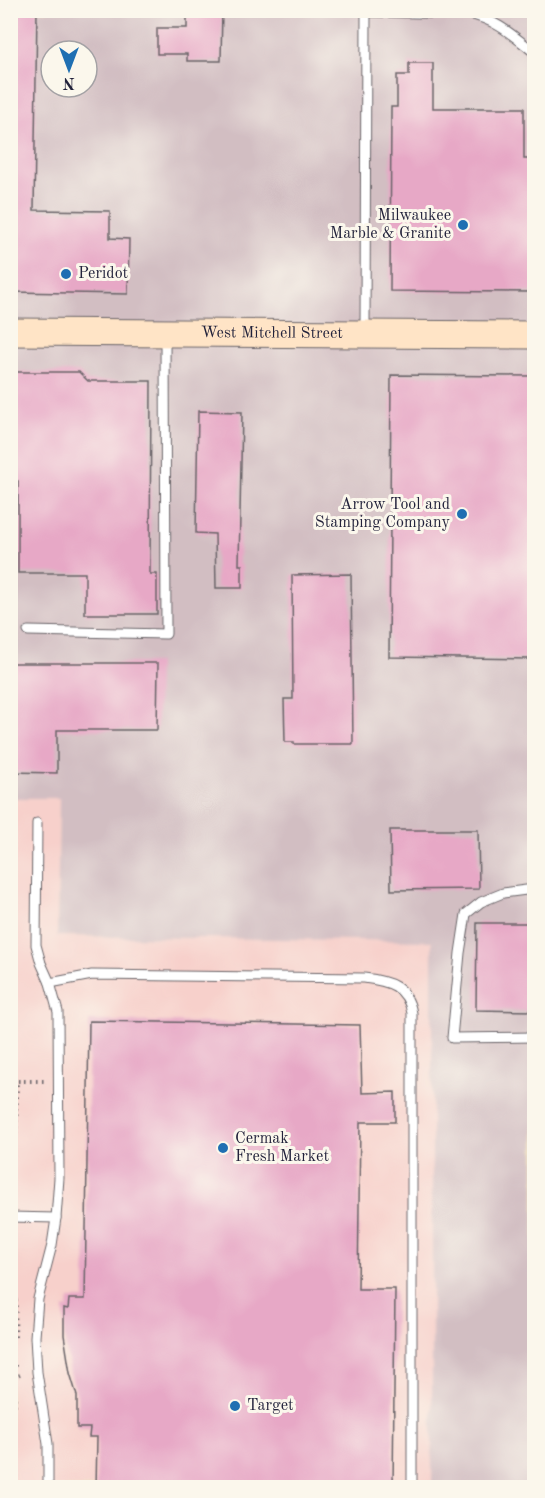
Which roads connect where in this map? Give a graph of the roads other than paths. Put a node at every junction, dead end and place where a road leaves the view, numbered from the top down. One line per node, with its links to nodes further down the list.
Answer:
1 (534, 52): 4 (lane)
2 (10, 332): 3 (street, West Mitchell Street)
3 (165, 333): 4 (street, West Mitchell Street); 6 (lane)
4 (365, 334): 5 (street, West Mitchell Street)
5 (534, 335)
6 (28, 631)
7 (37, 823): 9 (lane)
8 (534, 889): 10 (lane)
9 (50, 982): 12 (lane); 14 (lane)
10 (534, 1037)
11 (10, 1217): 12 (lane)
12 (56, 1218): 13 (lane)
13 (48, 1488)
14 (412, 1488)

